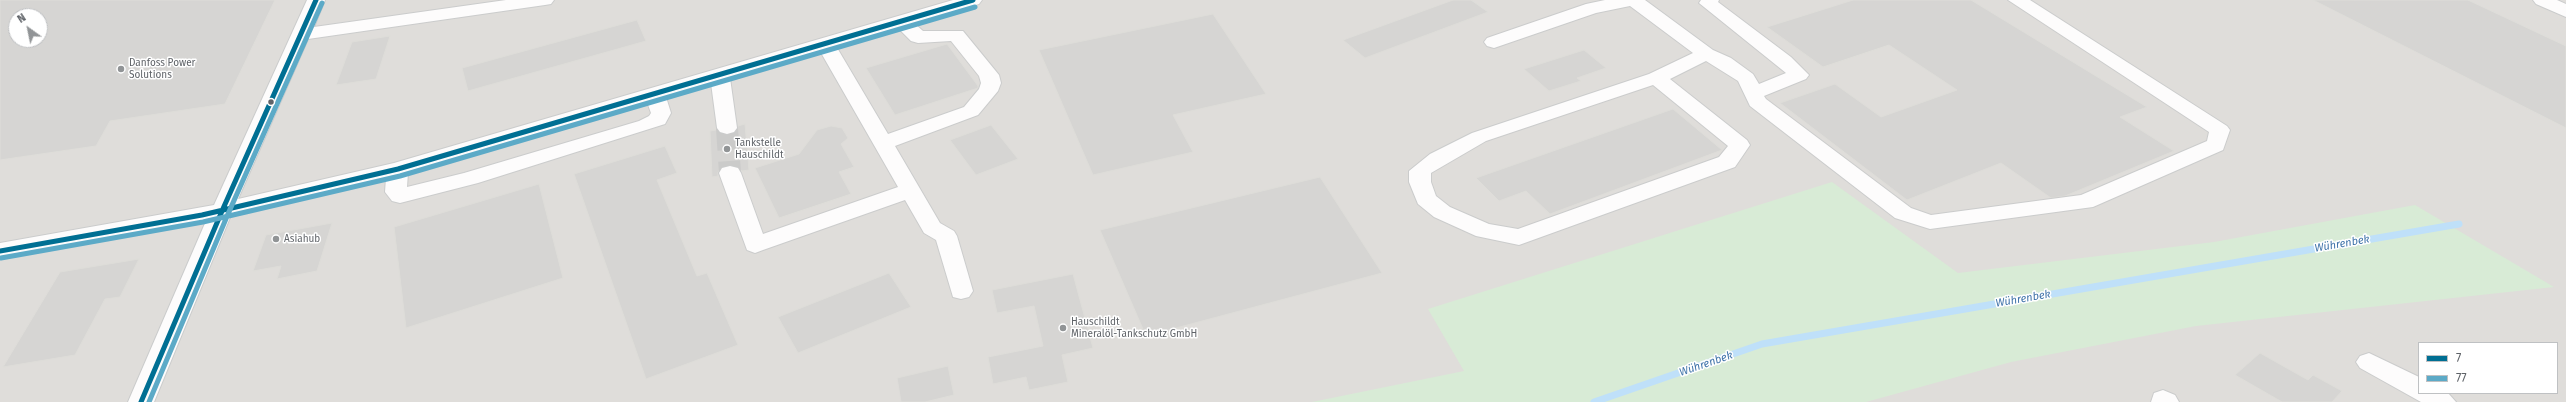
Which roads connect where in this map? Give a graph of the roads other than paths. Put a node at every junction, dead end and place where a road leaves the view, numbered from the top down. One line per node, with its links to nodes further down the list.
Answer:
1 (316, 0): 12 (street)
2 (545, 0): 8 (street)
3 (973, 0): 9 (street)
4 (1633, 0): 13 (street); 15 (street)
5 (1710, 0): 18 (street)
6 (2017, 0): 18 (street)
7 (2542, 0): 10 (street)
8 (446, 7): 12 (street)
9 (920, 7): 11 (street)
10 (2566, 11)
11 (901, 21): 14 (street); 21 (street)
12 (301, 34): 25 (street)
13 (1494, 42)
14 (826, 43): 16 (street); 21 (street)
15 (1715, 58): 17 (street); 18 (street)
16 (720, 75): 19 (street); 20 (street)
17 (1656, 78): 17 (street)
18 (1753, 93)
19 (655, 94): 22 (street); 22 (street)
20 (726, 128)
21 (882, 143): 24 (street)
22 (398, 169): 25 (street)
23 (730, 173): 24 (street)
24 (909, 191): 27 (street)
25 (222, 211): 26 (street); 31 (street)
26 (0, 251)
27 (961, 291)
28 (2369, 362): 29 (street)
29 (2418, 388)
30 (2428, 394): 32 (street)
31 (141, 402)
32 (2443, 402)

